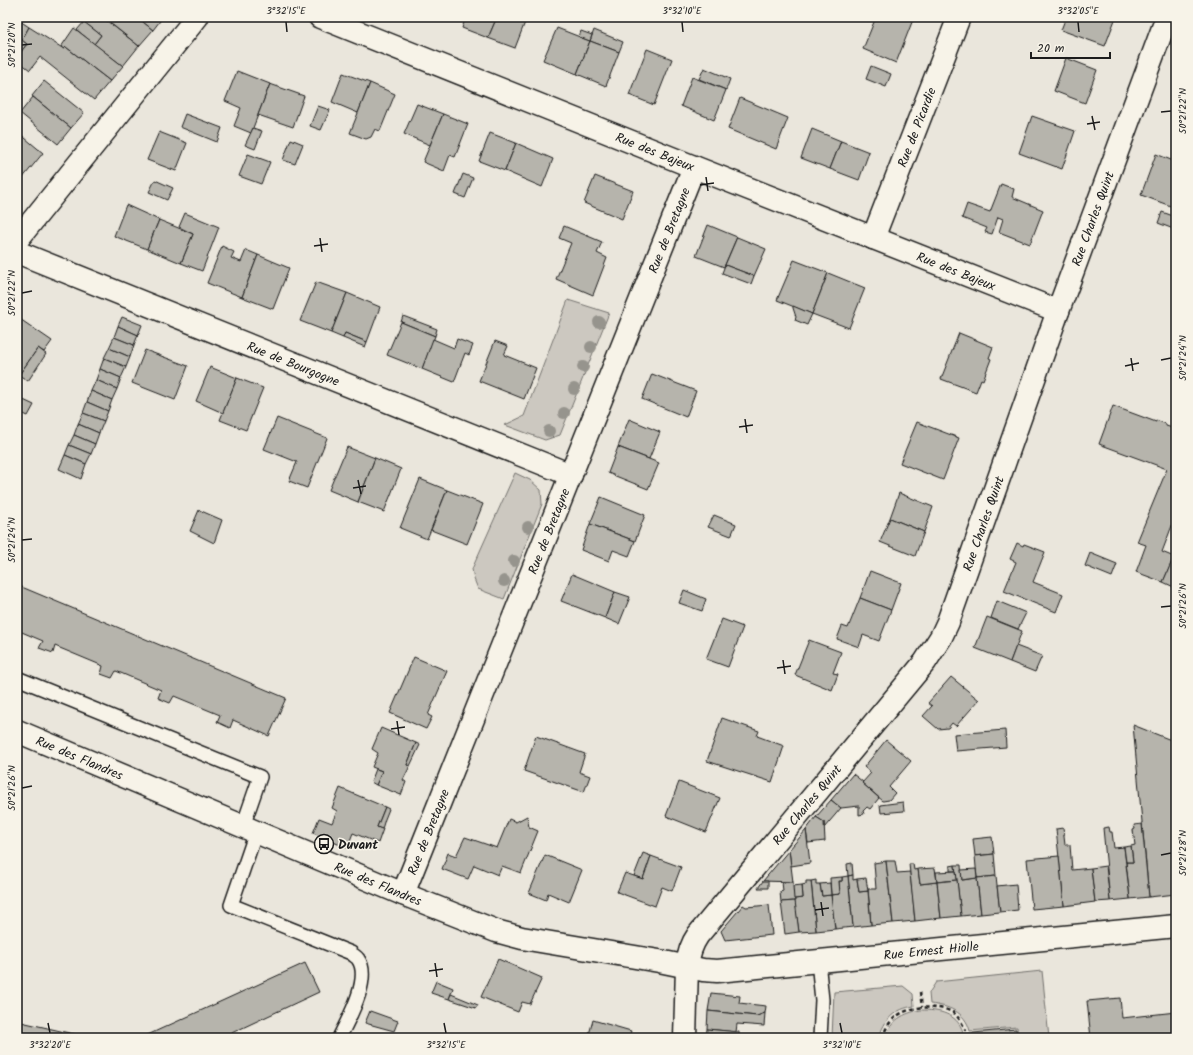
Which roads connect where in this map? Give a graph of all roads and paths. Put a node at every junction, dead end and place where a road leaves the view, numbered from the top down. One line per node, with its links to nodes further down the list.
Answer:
1 (197, 17): 7 (street)
2 (320, 17): 5 (street, Rue des Bajeux)
3 (959, 17): 6 (street, Rue de Picardie)
4 (1167, 17): 9 (street, Rue Charles Quint)
5 (694, 167): 6 (street, Rue des Bajeux); 10 (street, Rue de Bretagne)
6 (873, 238): 9 (street, Rue des Bajeux)
7 (17, 240)
8 (17, 252): 10 (street, Rue de Bourgogne)
9 (1058, 311): 17 (street, Rue Charles Quint)
10 (571, 475): 14 (street, Rue de Bretagne)
11 (17, 678): 13 (lane)
12 (17, 731): 13 (street, Rue des Flandres)
13 (249, 829): 14 (street, Rue des Flandres); 21 (lane)
14 (403, 894): 17 (street, Rue des Flandres)
15 (1176, 926): 16 (street, Rue Ernest Hiolle)
16 (818, 961): 17 (street, Rue Ernest Hiolle); 23 (lane)
17 (686, 967): 22 (street, Rue Charles Quint)
18 (920, 992): 19 (path)
19 (922, 1007): 20 (path); 24 (path)
20 (966, 1031)
21 (339, 1038)
22 (685, 1038)
23 (820, 1038)
24 (883, 1038)

